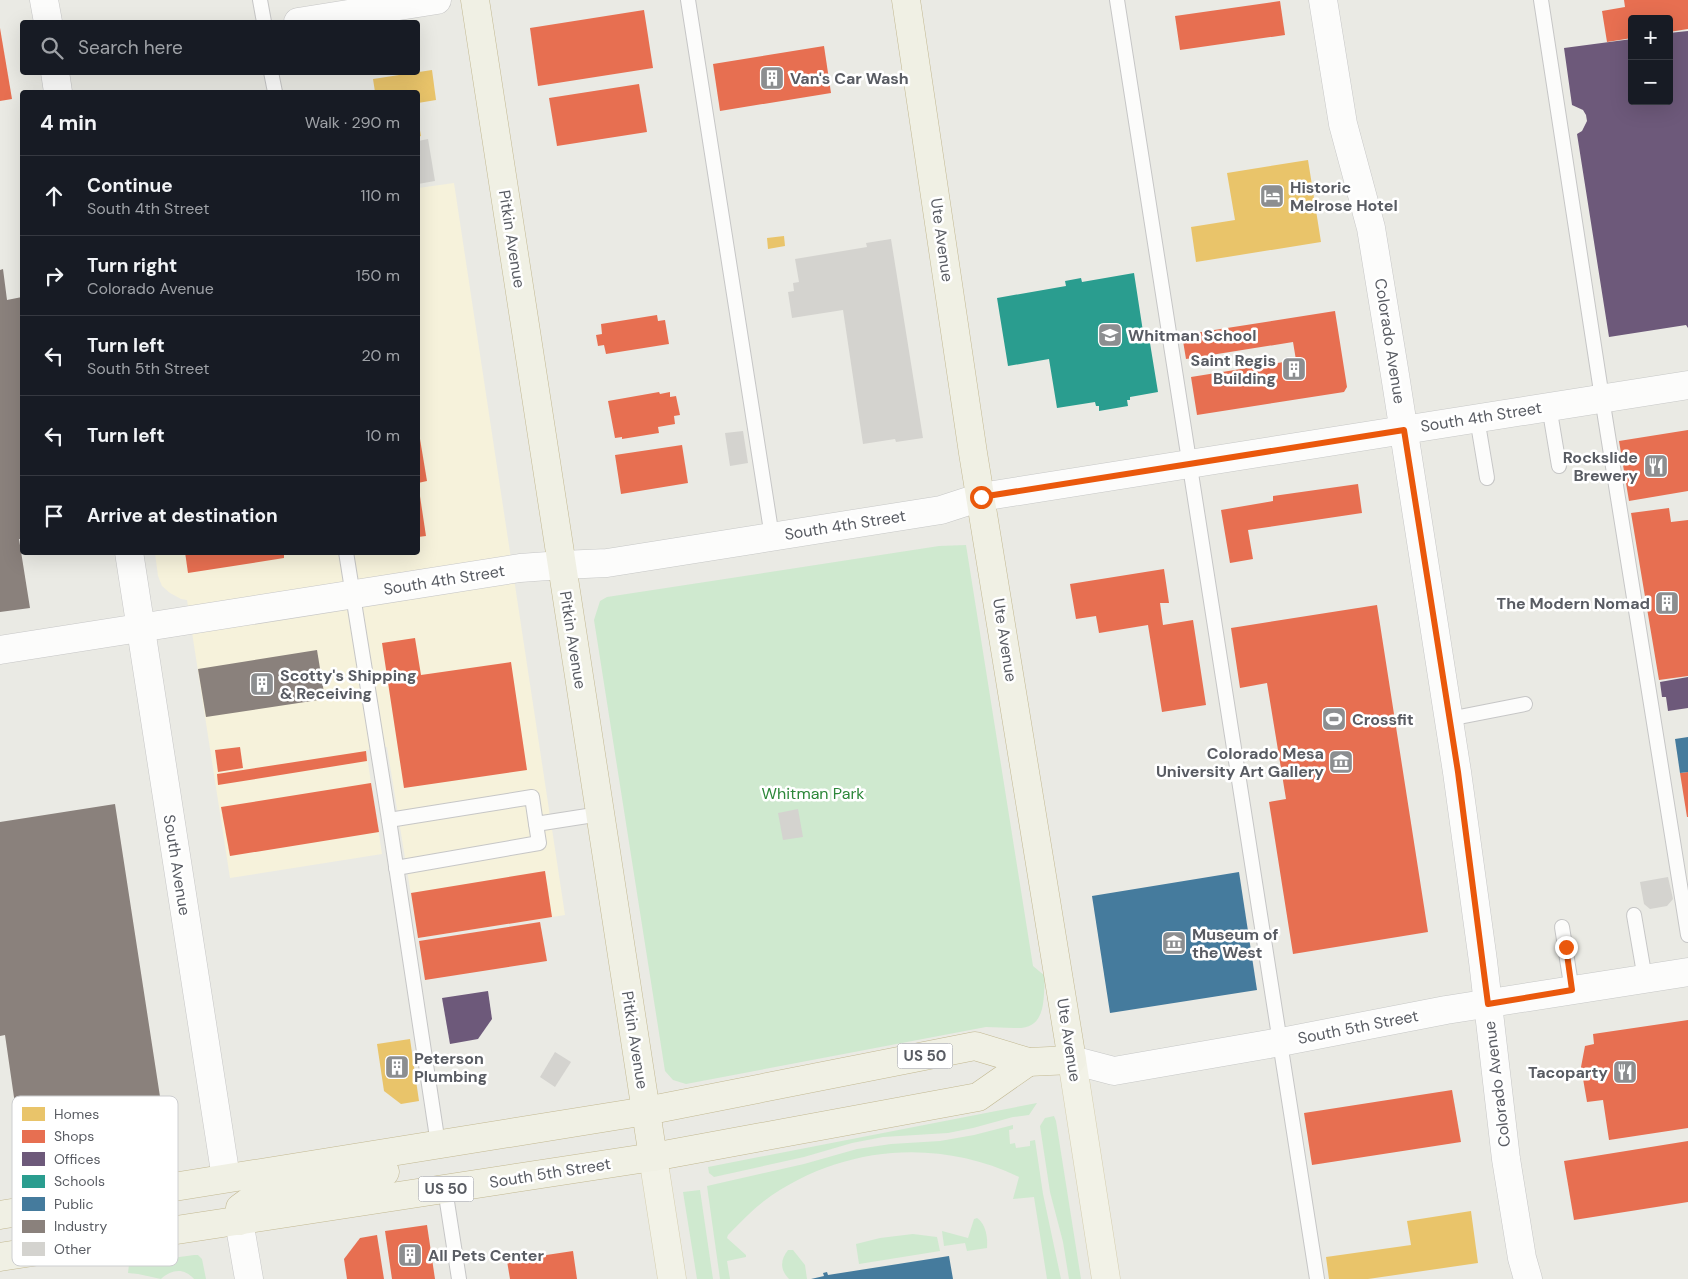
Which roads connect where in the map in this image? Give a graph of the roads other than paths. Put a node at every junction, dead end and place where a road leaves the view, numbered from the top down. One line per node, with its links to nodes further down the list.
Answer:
1 (44, 0): 10 (street)
2 (260, 0): 11 (lane)
3 (437, 0): 12 (street)
4 (475, 0): 29 (highway, Pitkin Avenue)
5 (688, 0): 26 (lane)
6 (906, 0): 25 (highway, Ute Avenue)
7 (1117, 0): 22 (lane)
8 (1323, 0): 21 (street, Colorado Avenue)
9 (1542, 0): 18 (lane)
10 (48, 20)
11 (264, 20)
12 (311, 20)
13 (55, 75): 15 (street)
14 (271, 75): 16 (lane)
15 (58, 90)
16 (274, 90)
17 (1688, 385): 18 (street, South 4th Street)
18 (1602, 398): 19 (street, South 4th Street); 41 (lane)
19 (1549, 406): 20 (street, South 4th Street); 23 (lane)
20 (1477, 418): 21 (street, South 4th Street); 24 (lane)
21 (1404, 430): 22 (street, South 4th Street); 34 (street, Colorado Avenue)
22 (1191, 464): 25 (street, South 4th Street); 46 (lane)
23 (1559, 466)
24 (1487, 478)
25 (981, 497): 26 (street, South 4th Street); 47 (highway, Ute Avenue)
26 (772, 537): 29 (street, South 4th Street)
27 (129, 555): 31 (street, South Avenue)
28 (346, 555): 30 (lane)
29 (562, 565): 30 (street, South 4th Street); 35 (highway, Pitkin Avenue)
30 (352, 595): 31 (street, South 4th Street); 36 (lane)
31 (141, 628): 32 (street, South 4th Street); 52 (street, South Avenue)
32 (0, 650)
33 (1525, 704): 34 (lane)
34 (1449, 719): 45 (street, Colorado Avenue)
35 (600, 814): 37 (lane); 49 (highway, Pitkin Avenue)
36 (389, 820): 37 (lane); 38 (lane)
37 (536, 824): 38 (lane)
38 (396, 868): 50 (lane)
39 (1634, 915): 43 (lane)
40 (1562, 927): 44 (lane)
41 (1688, 936)
42 (1688, 972): 43 (street, South 5th Street)
43 (1645, 979): 44 (street, South 5th Street)
44 (1572, 990): 45 (street, South 5th Street)
45 (1488, 1004): 46 (street, South 5th Street); 62 (street, Colorado Avenue)
46 (1281, 1042): 47 (street, South 5th Street); 61 (lane)
47 (1072, 1060): 48 (highway, South 5th Street / US 50); 60 (main road, Ute Avenue)
48 (1028, 1062): 49 (highway, South 5th Street / US 50); 51 (highway, South 5th Street / US 50)
49 (646, 1111): 50 (highway, South 5th Street / US 50); 51 (highway, Pitkin Avenue)
50 (425, 1147): 52 (highway, South 5th Street / US 50); 55 (highway)
51 (653, 1157): 54 (highway, South 5th Street / US 50); 59 (main road, Pitkin Avenue)
52 (226, 1178): 53 (highway, South 5th Street / US 50)
53 (178, 1185)
54 (445, 1189): 55 (highway, South 5th Street / US 50); 58 (lane)
55 (239, 1221): 56 (highway, South 5th Street / US 50); 57 (street)
56 (178, 1230)
57 (249, 1279)
58 (459, 1279)
59 (672, 1279)
60 (1106, 1279)
61 (1317, 1279)
62 (1528, 1279)

